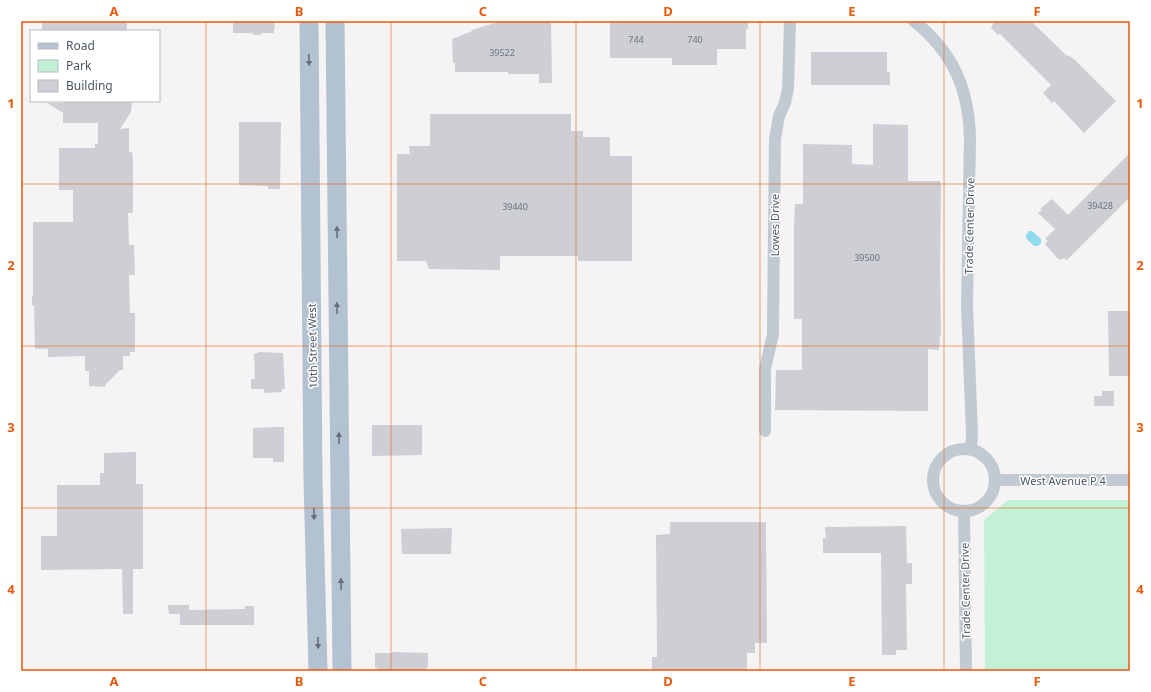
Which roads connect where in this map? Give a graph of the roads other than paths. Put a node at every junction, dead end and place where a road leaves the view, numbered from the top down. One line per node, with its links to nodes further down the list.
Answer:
1 (309, 21): 5 (main road, 10th Street West, one-way to 5)
2 (335, 21): 6 (main road, one-way to 2)
3 (790, 21): 9 (street, Lowes Drive)
4 (914, 21): 10 (street, Trade Center Drive)
5 (310, 125): 6 (main road); 7 (main road, 10th Street West)
6 (337, 271): 8 (main road, one-way to 6)
7 (312, 276): 8 (main road); 14 (main road, 10th Street West, one-way to 14)
8 (338, 369): 15 (main road, one-way to 8)
9 (765, 431)
10 (971, 449): 11 (street); 13 (street)
11 (996, 480): 12 (street, West Avenue P 4); 13 (street)
12 (1130, 480)
13 (964, 511): 16 (street, Trade Center Drive)
14 (318, 671)
15 (342, 671)
16 (966, 671)

